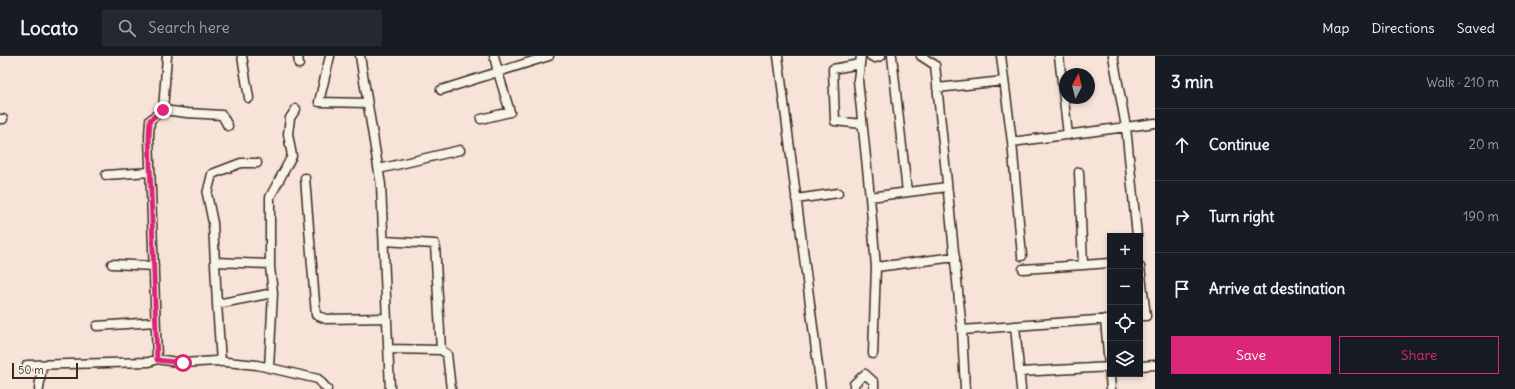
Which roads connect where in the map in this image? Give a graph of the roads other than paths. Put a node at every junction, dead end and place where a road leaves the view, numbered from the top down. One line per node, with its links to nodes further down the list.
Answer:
1 (167, 56): 22 (street)
2 (242, 56): 20 (street)
3 (330, 56): 21 (street)
4 (360, 56): 21 (street)
5 (494, 56): 16 (street)
6 (548, 56): 16 (street)
7 (778, 56): 42 (street)
8 (871, 56): 9 (street)
9 (881, 56)
10 (892, 56): 39 (street)
11 (921, 56): 18 (street)
12 (1001, 56): 17 (street)
13 (1059, 56): 29 (street)
14 (1113, 56): 28 (street)
15 (860, 60): 26 (street); 26 (street)
16 (498, 72): 19 (street); 24 (street)
17 (1004, 81): 18 (street); 30 (street)
18 (937, 88): 38 (street)
19 (441, 90)
20 (248, 98)
21 (367, 103): 33 (street)
22 (163, 110): 27 (street); 34 (street)
23 (296, 110): 50 (street)
24 (481, 119)
25 (1155, 123): 28 (street)
26 (862, 124): 41 (street)
27 (228, 126)
28 (1126, 127): 29 (street); 43 (street)
29 (1068, 135): 30 (street)
30 (1012, 142): 45 (street)
31 (460, 150): 33 (street)
32 (257, 163): 47 (street)
33 (379, 169): 44 (street)
34 (150, 172): 36 (street); 52 (street)
35 (1079, 172): 51 (street)
36 (106, 175)
37 (305, 178): 59 (street)
38 (947, 187): 39 (street); 46 (street)
39 (907, 192): 41 (street)
40 (838, 193): 42 (street)
41 (870, 197): 53 (street)
42 (796, 199): 82 (street)
43 (1137, 233)
44 (384, 241): 59 (street); 66 (street)
45 (1022, 256)
46 (955, 257): 53 (street); 64 (street)
47 (215, 262): 50 (street); 57 (street)
48 (1107, 263): 51 (street)
49 (112, 264): 52 (street)
50 (270, 264): 56 (street)
51 (1083, 265): 54 (street)
52 (154, 266): 61 (street)
53 (876, 267): 67 (street)
54 (1023, 269)
55 (1140, 269): 58 (street)
56 (273, 293): 57 (street); 74 (street)
57 (217, 304): 69 (street)
58 (1143, 316)
59 (387, 318): 65 (street)
60 (1107, 319): 63 (street)
61 (156, 322): 62 (street); 68 (street)
62 (97, 326)
63 (1015, 326): 64 (street); 76 (street)
64 (962, 330): 85 (street)
65 (388, 349): 66 (street); 80 (street)
66 (441, 350): 81 (street)
67 (873, 354)
68 (157, 360): 69 (street); 70 (street)
69 (221, 362): 74 (street)
70 (42, 364): 71 (street); 78 (street)
71 (27, 365)
72 (1155, 365): 73 (street)
73 (1143, 366)
74 (269, 368): 79 (street)
75 (1107, 368): 76 (street)
76 (1020, 372): 86 (street)
77 (1110, 377): 87 (street)
78 (39, 389)
79 (327, 389)
80 (390, 389)
81 (451, 389)
82 (821, 389)
83 (854, 389): 84 (street)
84 (874, 389)
85 (965, 389)
86 (1022, 389)
87 (1111, 389)

